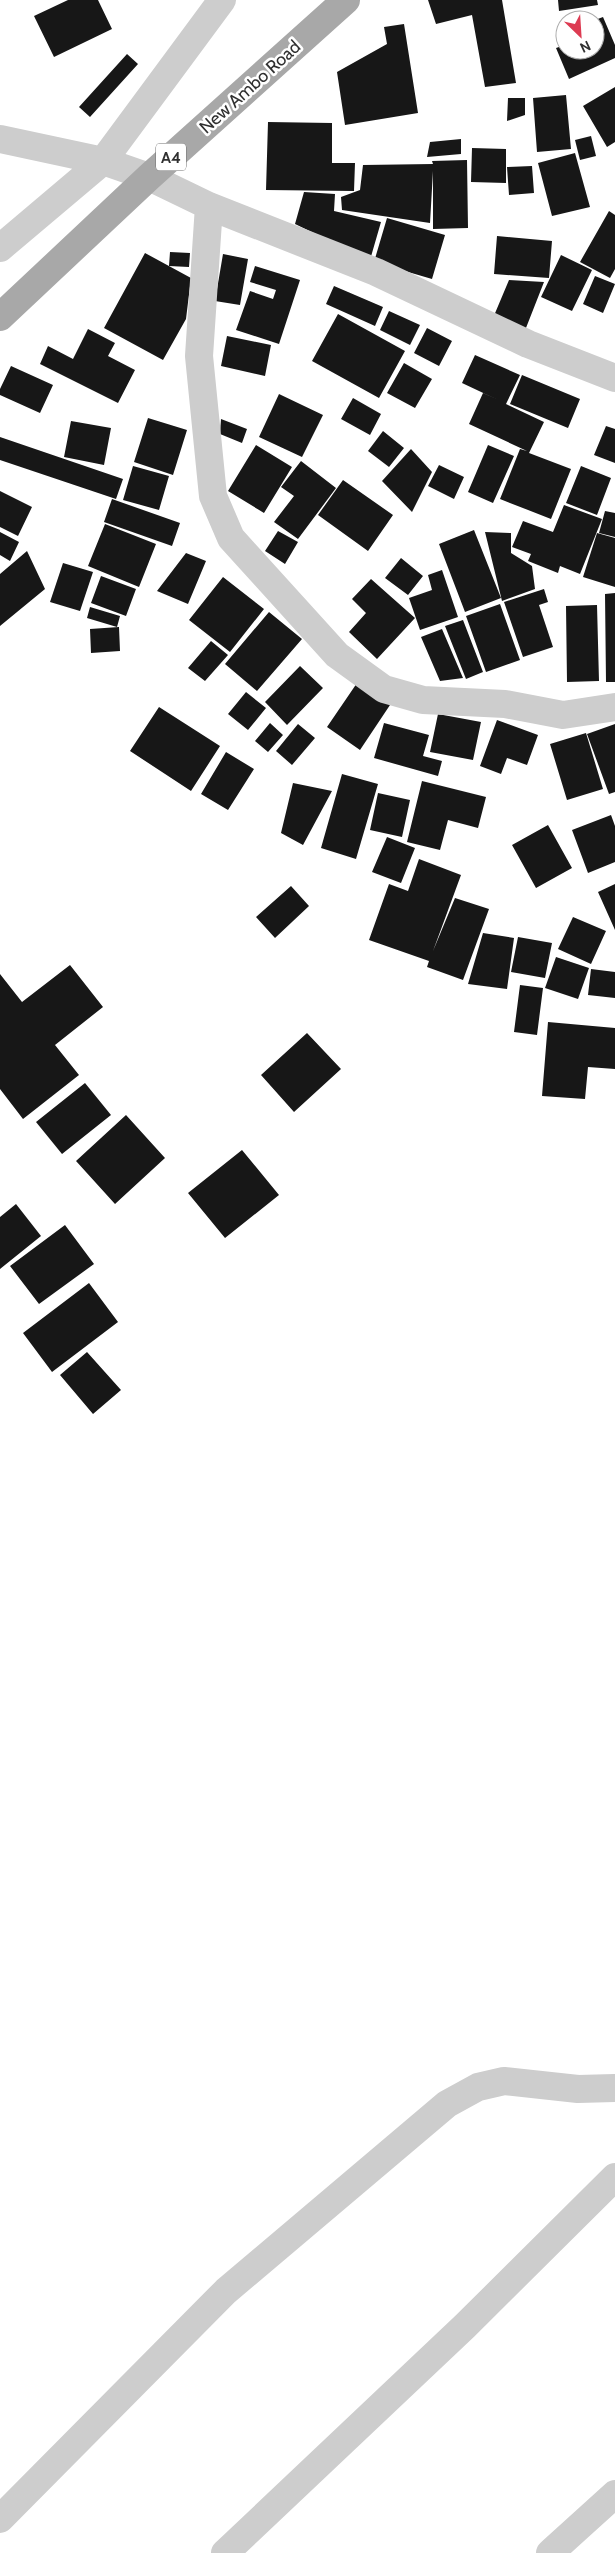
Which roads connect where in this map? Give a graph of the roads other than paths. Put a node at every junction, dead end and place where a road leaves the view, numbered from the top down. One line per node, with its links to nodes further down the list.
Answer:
1 (222, 0): 4 (street)
2 (346, 0): 5 (main road, New Ambo Road / A4)
3 (0, 139): 4 (street)
4 (103, 161): 5 (street); 7 (street)
5 (149, 176): 6 (street); 8 (main road, New Ambo Road / A4)
6 (209, 206): 9 (street); 10 (street)
7 (0, 248)
8 (0, 317)
9 (615, 378)
10 (615, 707)
11 (615, 2088): 14 (street)
12 (615, 2177): 15 (street)
13 (615, 2494): 16 (street)
14 (0, 2519)
15 (225, 2553)
16 (550, 2553)

